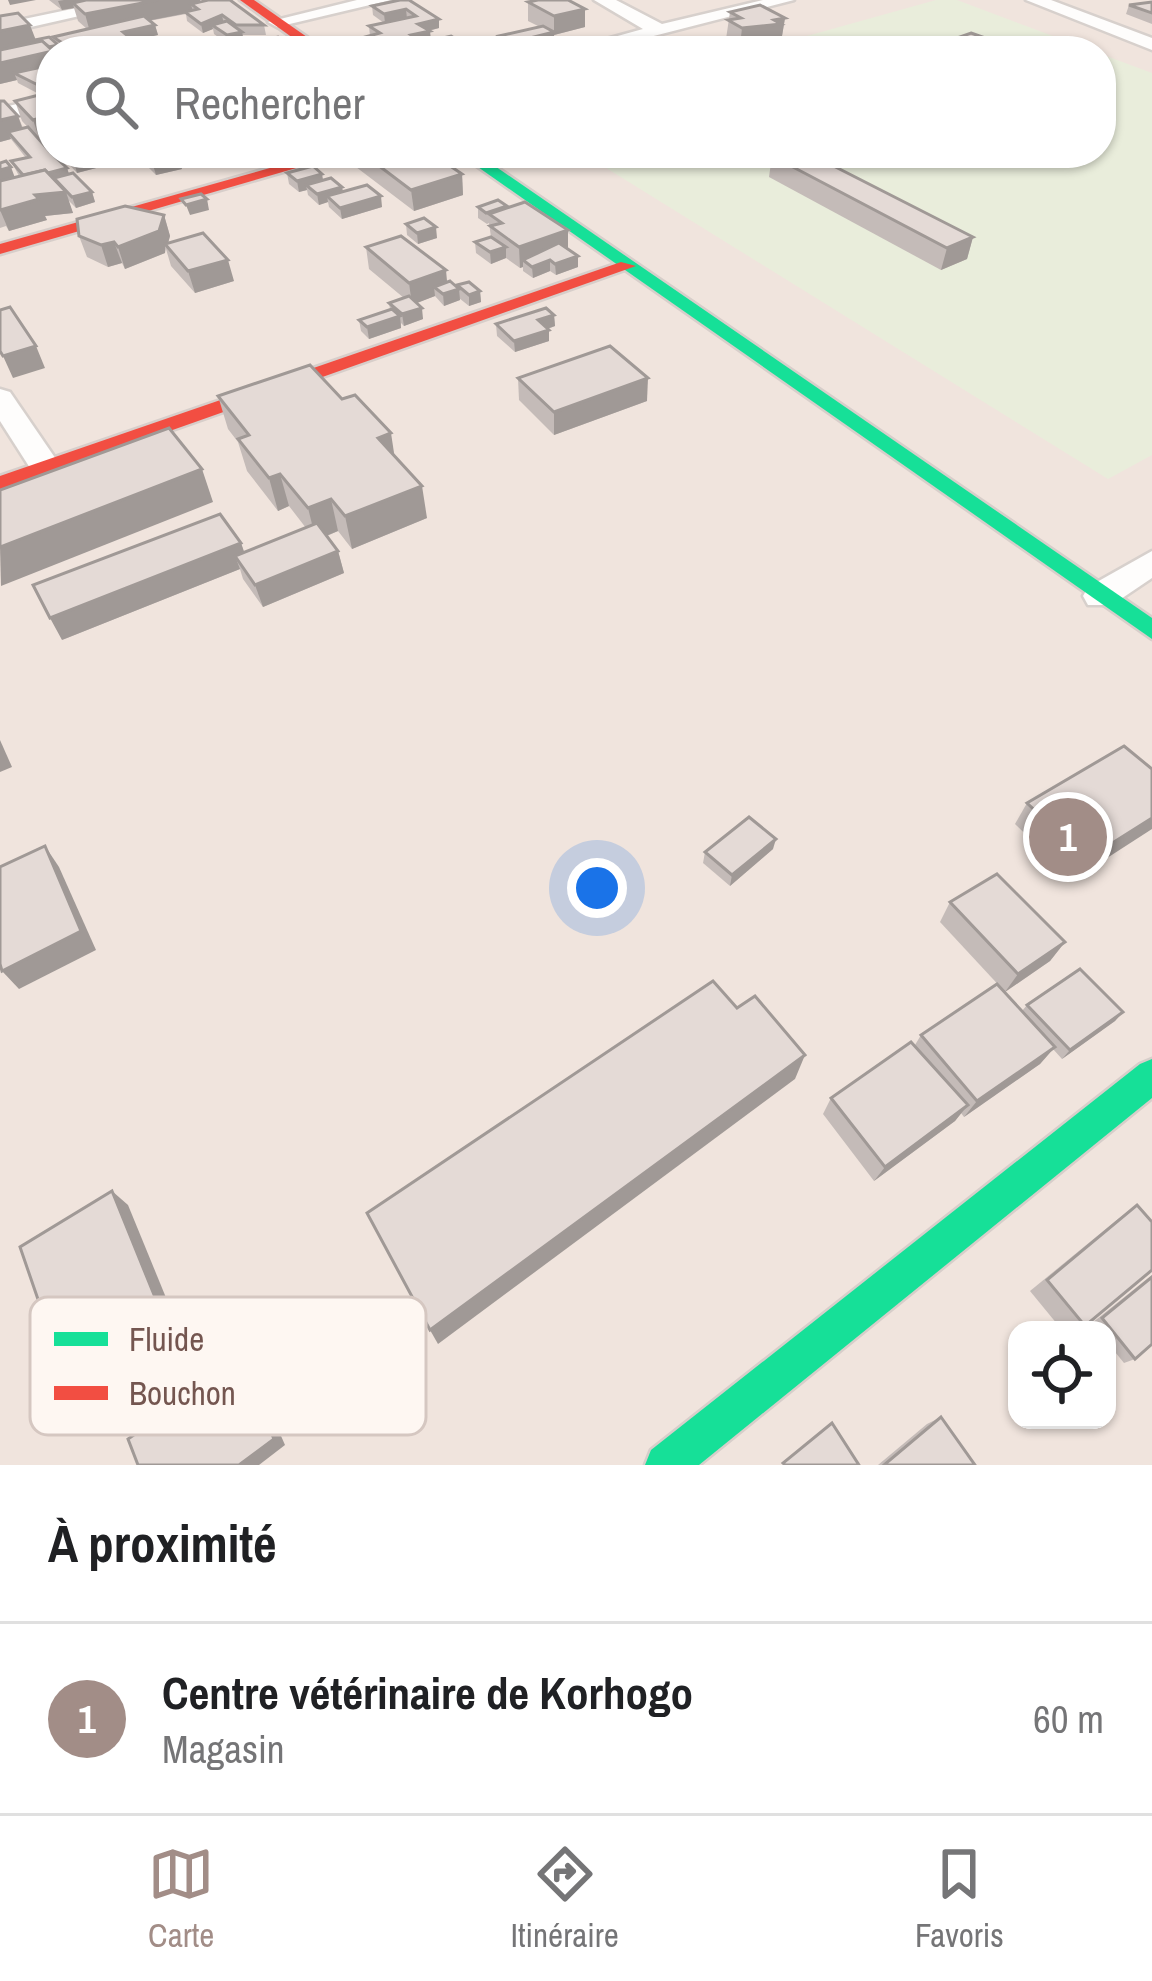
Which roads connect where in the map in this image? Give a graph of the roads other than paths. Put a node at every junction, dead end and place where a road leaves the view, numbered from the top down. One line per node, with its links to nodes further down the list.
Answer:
1 (141, 0): 8 (street)
2 (246, 0): 7 (street)
3 (382, 0): 7 (street)
4 (603, 0): 9 (street)
5 (785, 0): 9 (street)
6 (1035, 0): 12 (street)
7 (277, 22): 10 (street)
8 (0, 29)
9 (659, 29): 11 (street)
10 (297, 36)
11 (631, 36)
12 (1152, 44)
13 (36, 106): 14 (street)
14 (0, 114)
15 (286, 168): 17 (street)
16 (487, 168): 18 (street)
17 (0, 248)
18 (626, 266): 20 (street); 23 (street)
19 (0, 398): 20 (street)
20 (46, 468): 21 (street)
21 (0, 484)
22 (1152, 562): 23 (street)
23 (1100, 596): 24 (street)
24 (1152, 630)
25 (1152, 1076): 26 (street)
26 (666, 1465)

